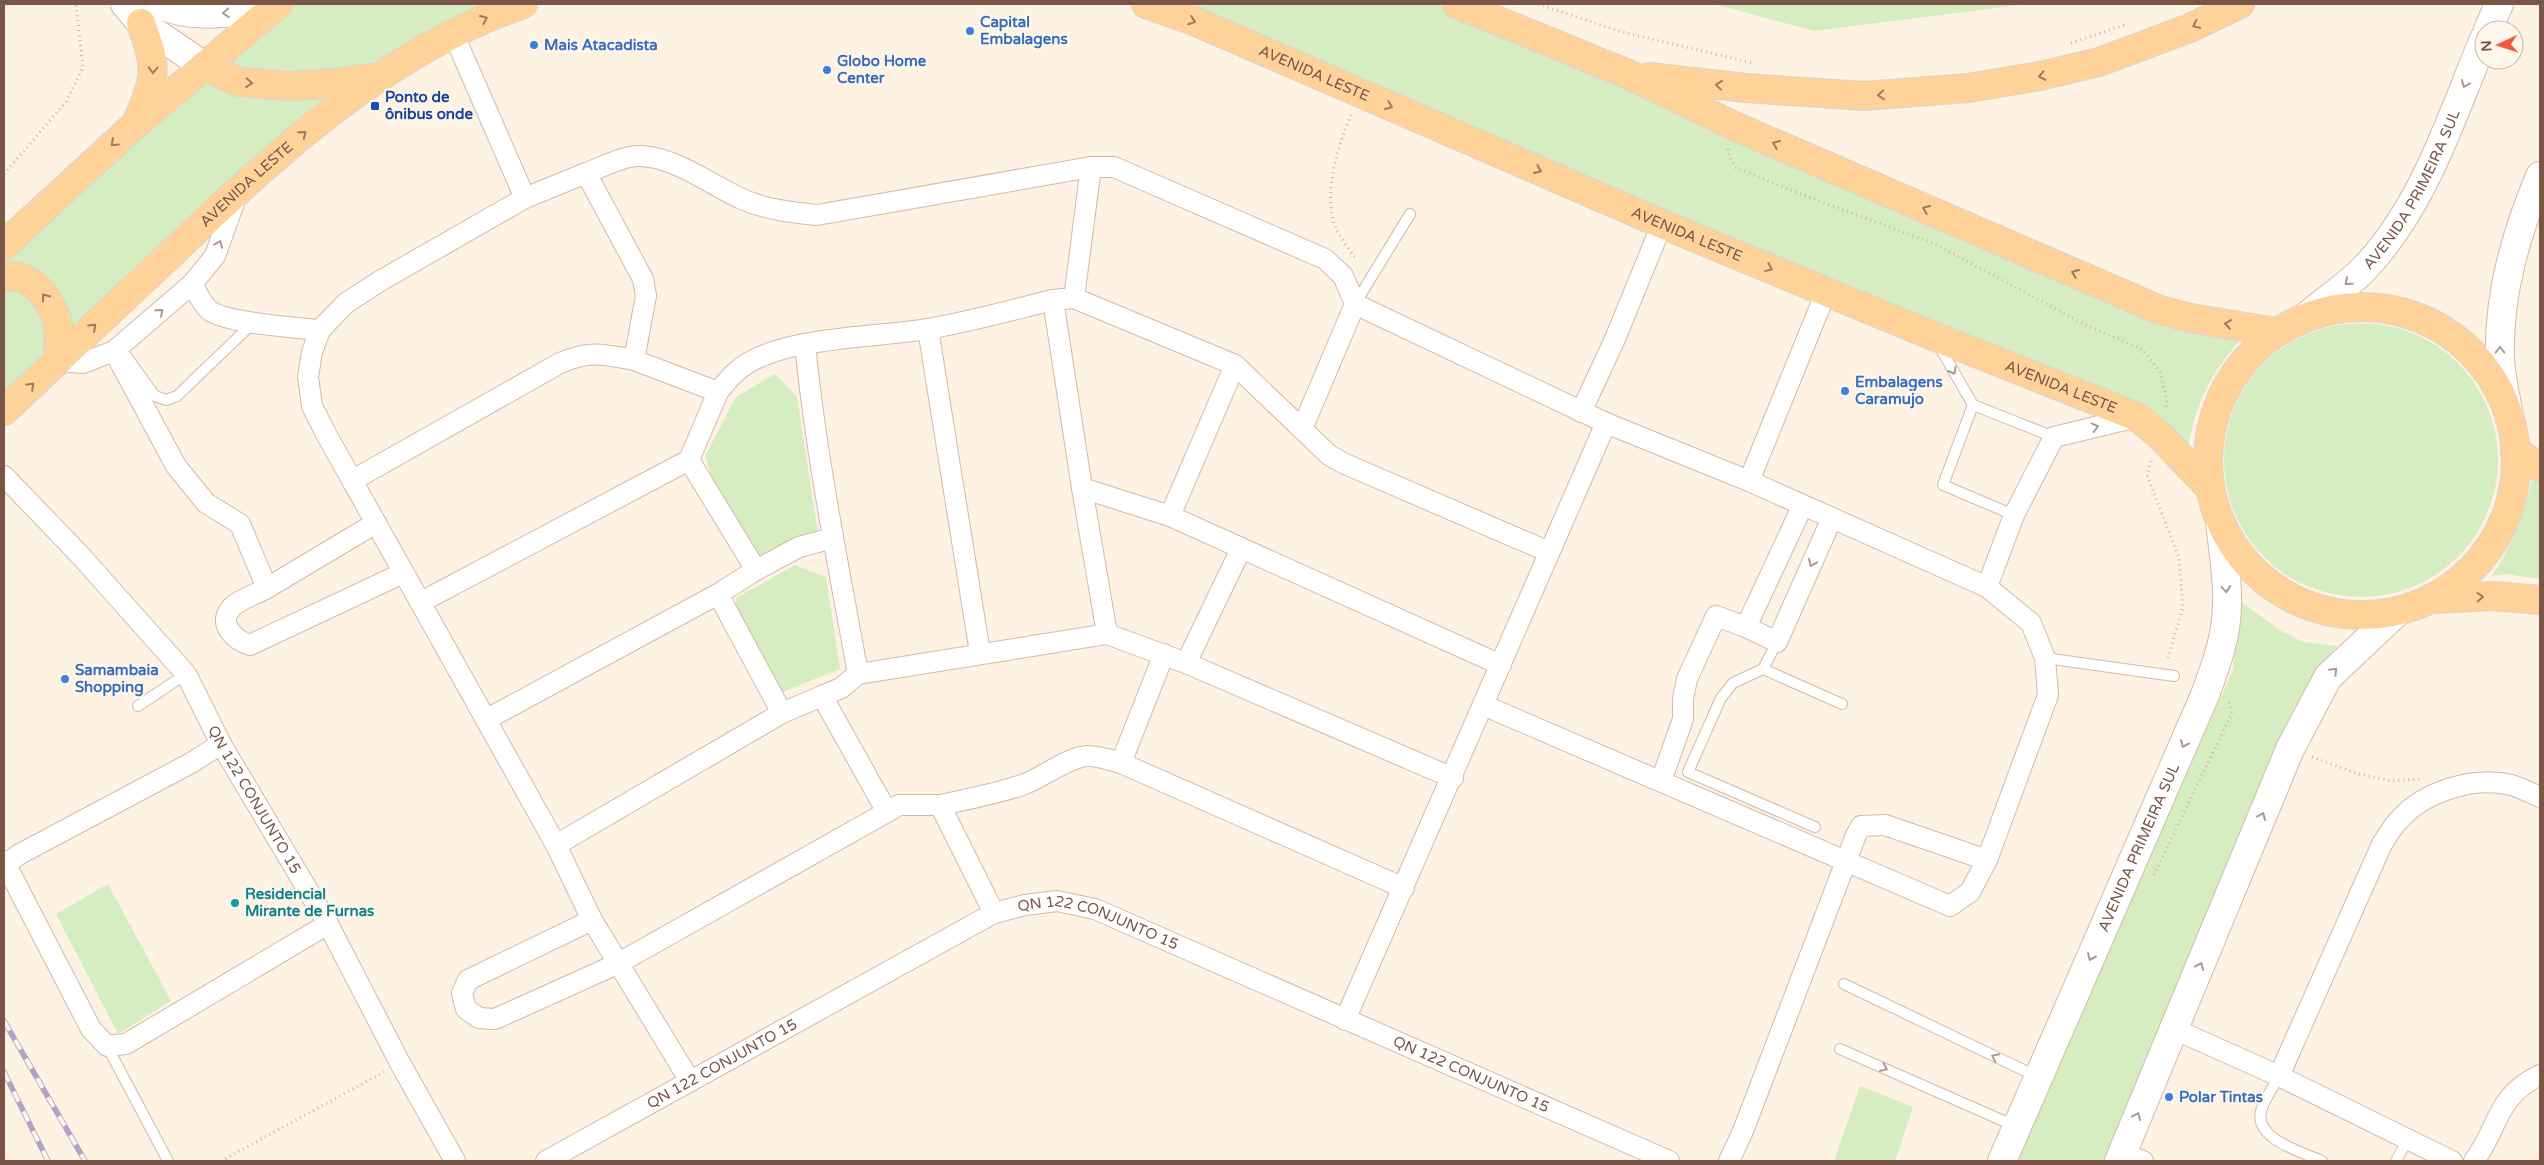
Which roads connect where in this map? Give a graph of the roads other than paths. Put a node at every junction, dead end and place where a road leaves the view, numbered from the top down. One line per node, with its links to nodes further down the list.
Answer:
1 (523, 4): 9 (main road, AVENIDA LESTE, one-way to 1)
2 (1146, 4): 21 (main road, AVENIDA LESTE, one-way to 21)
3 (1456, 4): 12 (main road)
4 (2240, 4): 12 (main road, one-way to 12)
5 (2499, 4): 8 (main road)
6 (276, 5): 7 (main road, one-way to 7); 11 (main road)
7 (142, 10): 11 (main road); 14 (main road, one-way to 14)
8 (2492, 20)
9 (453, 32): 13 (main road, AVENIDA LESTE); 19 (street)
10 (2474, 63): 29 (main road, AVENIDA PRIMEIRA SUL, one-way to 29)
11 (204, 66): 13 (main road, one-way to 13); 14 (main road)
12 (1628, 74): 33 (main road, one-way to 12)
13 (380, 76): 18 (main road, AVENIDA LESTE, one-way to 13)
14 (137, 122): 22 (main road, one-way to 22)
15 (1091, 167): 16 (street); 26 (street); 28 (street)
16 (586, 173): 19 (street); 38 (street)
17 (2540, 176): 44 (main road, one-way to 17)
18 (239, 189): 24 (street, one-way to 18); 37 (main road, AVENIDA LESTE, one-way to 18)
19 (525, 198): 32 (street)
20 (1410, 214): 28 (lane)
21 (1662, 224): 25 (main road, AVENIDA LESTE, one-way to 25); 43 (street)
22 (4, 246)
23 (4, 277): 37 (main road, one-way to 23)
24 (192, 284): 30 (street); 36 (street, one-way to 24)
25 (1826, 292): 34 (main road, AVENIDA LESTE); 54 (street)
26 (1074, 298): 27 (street); 39 (street)
27 (1054, 300): 31 (street); 55 (street)
28 (1355, 304): 43 (street); 47 (street)
29 (2308, 315): 33 (main road); 44 (main road)
30 (254, 322): 32 (street); 36 (lane)
31 (928, 329): 35 (street); 78 (street)
32 (320, 330): 53 (street)
33 (2276, 332): 56 (main road)
34 (1934, 336): 41 (lane, one-way to 41); 45 (main road, AVENIDA LESTE)
35 (805, 344): 40 (street); 63 (street)
36 (117, 349): 37 (street); 69 (street)
37 (58, 360): 42 (main road, AVENIDA LESTE, one-way to 37)
38 (634, 360): 40 (street); 53 (street)
39 (1235, 365): 47 (street); 59 (street)
40 (718, 392): 50 (street)
41 (1974, 405): 48 (lane); 58 (lane)
42 (4, 412)
43 (1581, 412): 46 (street)
44 (2509, 416): 49 (main road)
45 (2137, 417): 48 (street, one-way to 45); 56 (main road, AVENIDA LESTE)
46 (1606, 423): 54 (street); 65 (street)
47 (1302, 429): 65 (street)
48 (2054, 437): 58 (street)
49 (2515, 451): 51 (main road); 71 (main road)
50 (689, 460): 66 (street); 73 (street)
51 (2540, 467)
52 (4, 476): 84 (street, QN 122 CONJUNTO 15)
53 (353, 480): 61 (street)
54 (1748, 481): 57 (street)
55 (1082, 488): 59 (street); 76 (street)
56 (2210, 488): 62 (main road)
57 (1802, 507): 60 (street); 75 (street)
58 (2014, 515): 68 (street)
59 (1170, 516): 64 (street)
60 (1832, 518): 68 (street); 77 (street, one-way to 77)
61 (376, 523): 67 (street); 69 (street)
62 (2220, 523): 74 (main road); 117 (main road, AVENIDA PRIMEIRA SUL, one-way to 117)
63 (833, 538): 66 (street); 85 (street)
64 (1241, 549): 81 (street); 82 (street)
65 (1549, 552): 82 (street)
66 (756, 570): 70 (street)
67 (403, 573): 69 (street); 73 (street)
68 (1986, 587): 80 (street)
69 (267, 588)
70 (718, 594): 91 (street); 92 (street)
71 (2431, 599): 72 (main road, one-way to 72); 74 (main road)
72 (2540, 600)
73 (421, 602): 92 (street)
74 (2398, 611): 112 (main road, one-way to 74)
75 (1746, 627): 77 (street); 96 (street)
76 (1107, 634): 78 (street); 79 (street)
77 (1777, 642): 83 (lane)
78 (980, 653): 85 (street)
79 (1164, 654): 81 (street); 94 (street)
80 (2045, 658): 86 (lane); 102 (street)
81 (1186, 663): 95 (street)
82 (1500, 664): 89 (street)
83 (1763, 669): 88 (lane); 100 (lane)
84 (186, 674): 90 (lane); 93 (street, QN 122 CONJUNTO 15)
85 (858, 674): 87 (street)
86 (2174, 676)
87 (822, 696): 91 (street); 99 (street)
88 (1842, 704)
89 (1483, 705): 95 (street); 96 (street)
90 (138, 706)
91 (782, 713): 101 (street)
92 (487, 719): 101 (street)
93 (221, 744): 104 (street); 108 (street, QN 122 CONJUNTO 15)
94 (1121, 763): 98 (street); 105 (street)
95 (1453, 778): 105 (street)
96 (1661, 781): 103 (street)
97 (2540, 797): 116 (street)
98 (940, 805): 99 (street); 106 (street)
99 (887, 812): 109 (street)
100 (1815, 827)
101 (556, 845): 107 (street)
102 (1987, 860): 103 (street); 103 (street)
103 (1845, 861): 127 (street)
104 (5, 863): 113 (street)
105 (1404, 888): 111 (street)
106 (994, 913): 111 (street, QN 122 CONJUNTO 15); 118 (street, QN 122 CONJUNTO 15)
107 (592, 920): 109 (street); 109 (street)
108 (328, 924): 113 (street); 124 (street, QN 122 CONJUNTO 15)
109 (618, 964): 118 (street)
110 (1844, 984): 117 (lane, one-way to 110)
111 (1345, 1020): 126 (street, QN 122 CONJUNTO 15)
112 (2174, 1029): 116 (street); 121 (main road, one-way to 112)
113 (107, 1046): 123 (lane)
114 (1840, 1048): 119 (lane, one-way to 119)
115 (2540, 1075): 122 (street)
116 (2279, 1076): 120 (street); 129 (lane)
117 (2039, 1078): 119 (main road, AVENIDA PRIMEIRA SUL)
118 (690, 1081): 125 (street, QN 122 CONJUNTO 15)
119 (2017, 1127): 128 (main road, AVENIDA PRIMEIRA SUL)
120 (2408, 1139): 130 (lane); 131 (street)
121 (2128, 1158)
122 (2482, 1158)
123 (168, 1161)
124 (455, 1161)
125 (546, 1161)
126 (1669, 1161)
127 (1729, 1161)
128 (2002, 1161)
129 (2322, 1161)
130 (2396, 1161)
131 (2452, 1161)

